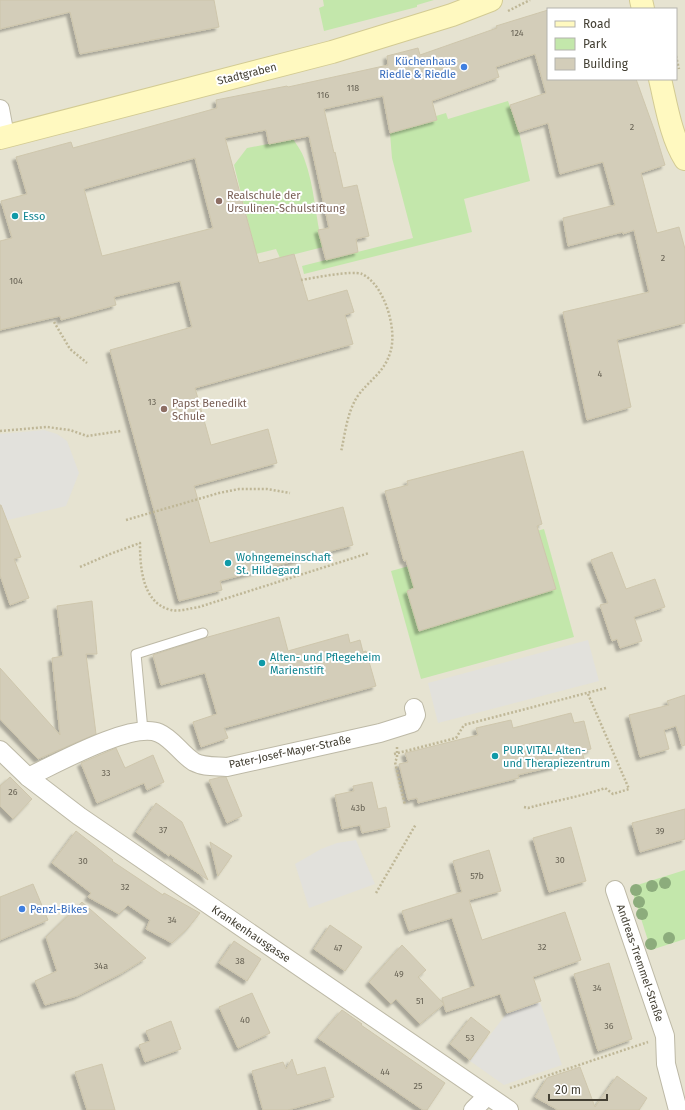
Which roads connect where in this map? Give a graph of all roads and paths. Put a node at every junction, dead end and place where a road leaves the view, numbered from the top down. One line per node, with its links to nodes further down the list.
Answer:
1 (491, 0): 4 (main road, Stadtgraben)
2 (660, 80): 5 (main road)
3 (0, 109): 4 (street)
4 (2, 137)
5 (685, 158)
6 (301, 280): 11 (path)
7 (54, 322): 8 (path)
8 (87, 363)
9 (0, 430): 10 (path)
10 (121, 432)
11 (341, 452)
12 (290, 493): 13 (path)
13 (126, 520)
14 (369, 553): 15 (path)
15 (80, 567)
16 (203, 633): 21 (lane)
17 (606, 688): 18 (path)
18 (588, 694): 23 (path); 26 (path)
19 (414, 708): 20 (street, Pater-Josef-Mayer-Straße)
20 (395, 728): 21 (street, Pater-Josef-Mayer-Straße); 23 (path)
21 (143, 731): 24 (street, Pater-Josef-Mayer-Straße)
22 (0, 750): 24 (street, Krankenhausgasse)
23 (396, 754): 25 (path)
24 (28, 777): 31 (street, Krankenhausgasse)
25 (405, 805)
26 (524, 807)
27 (416, 824): 29 (path)
28 (615, 890): 30 (street, Andreas-Tremmel-Straße)
29 (376, 893)
30 (665, 1036): 31 (path, Andreas-Tremmel-Straße); 34 (street, Andreas-Tremmel-Straße)
31 (487, 1096): 32 (street); 33 (street, Krankenhausgasse)
32 (473, 1110)
33 (509, 1110)
34 (678, 1110)

